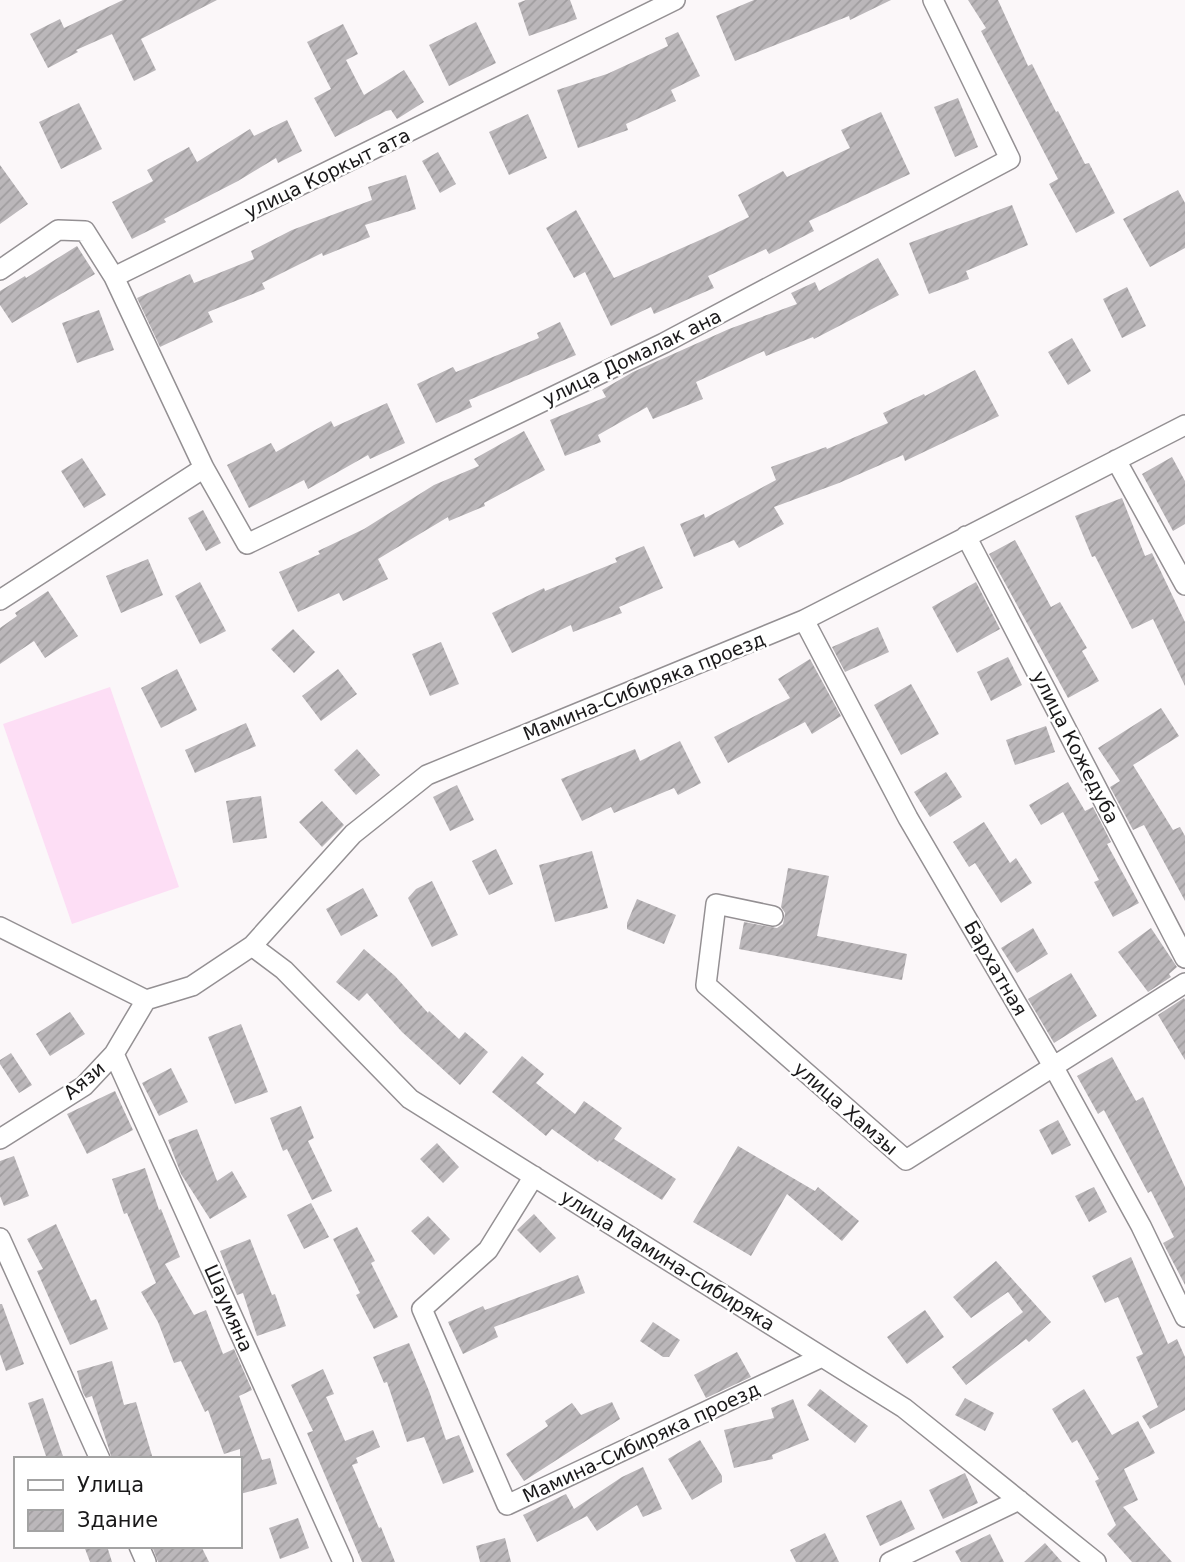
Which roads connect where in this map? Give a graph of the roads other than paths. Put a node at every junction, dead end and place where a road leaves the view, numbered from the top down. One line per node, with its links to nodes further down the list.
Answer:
1 (674, 0): 4 (street, улица Коркыт ата)
2 (933, 0): 7 (street, улица Домалак ана)
3 (0, 270): 4 (street)
4 (114, 277): 7 (street)
5 (1185, 425): 6 (street, Мамина-Сибиряка проезд)
6 (1116, 460): 8 (street, Мамина-Сибиряка проезд); 9 (street)
7 (204, 468): 10 (street)
8 (966, 536): 11 (street, Мамина-Сибиряка проезд); 15 (street, улица Кожедуба)
9 (1185, 585)
10 (0, 600)
11 (804, 620): 14 (street, Мамина-Сибиряка проезд); 19 (street, Бархатная)
12 (773, 916): 19 (street, улица Хамзы)
13 (0, 927): 17 (street)
14 (252, 946): 17 (street, Мамина-Сибиряка проезд); 21 (street, улица Мамина-Сибиряка)
15 (1185, 958)
16 (1185, 983): 19 (street, улица Хамзы)
17 (146, 1000): 18 (street, Аязи)
18 (114, 1054): 20 (street, Аязи); 27 (street, Шаумяна)
19 (1053, 1066): 23 (street, Бархатная)
20 (0, 1139)
21 (534, 1177): 24 (street, улица Мамина-Сибиряка); 24 (street, Мамина-Сибиряка проезд)
22 (0, 1238): 25 (street)
23 (1185, 1317)
24 (822, 1357): 26 (street, улица Мамина-Сибиряка)
25 (99, 1457)
26 (1019, 1500): 28 (street); 29 (street, улица Мамина-Сибиряка)
27 (344, 1562)
28 (890, 1562)
29 (1096, 1562)

